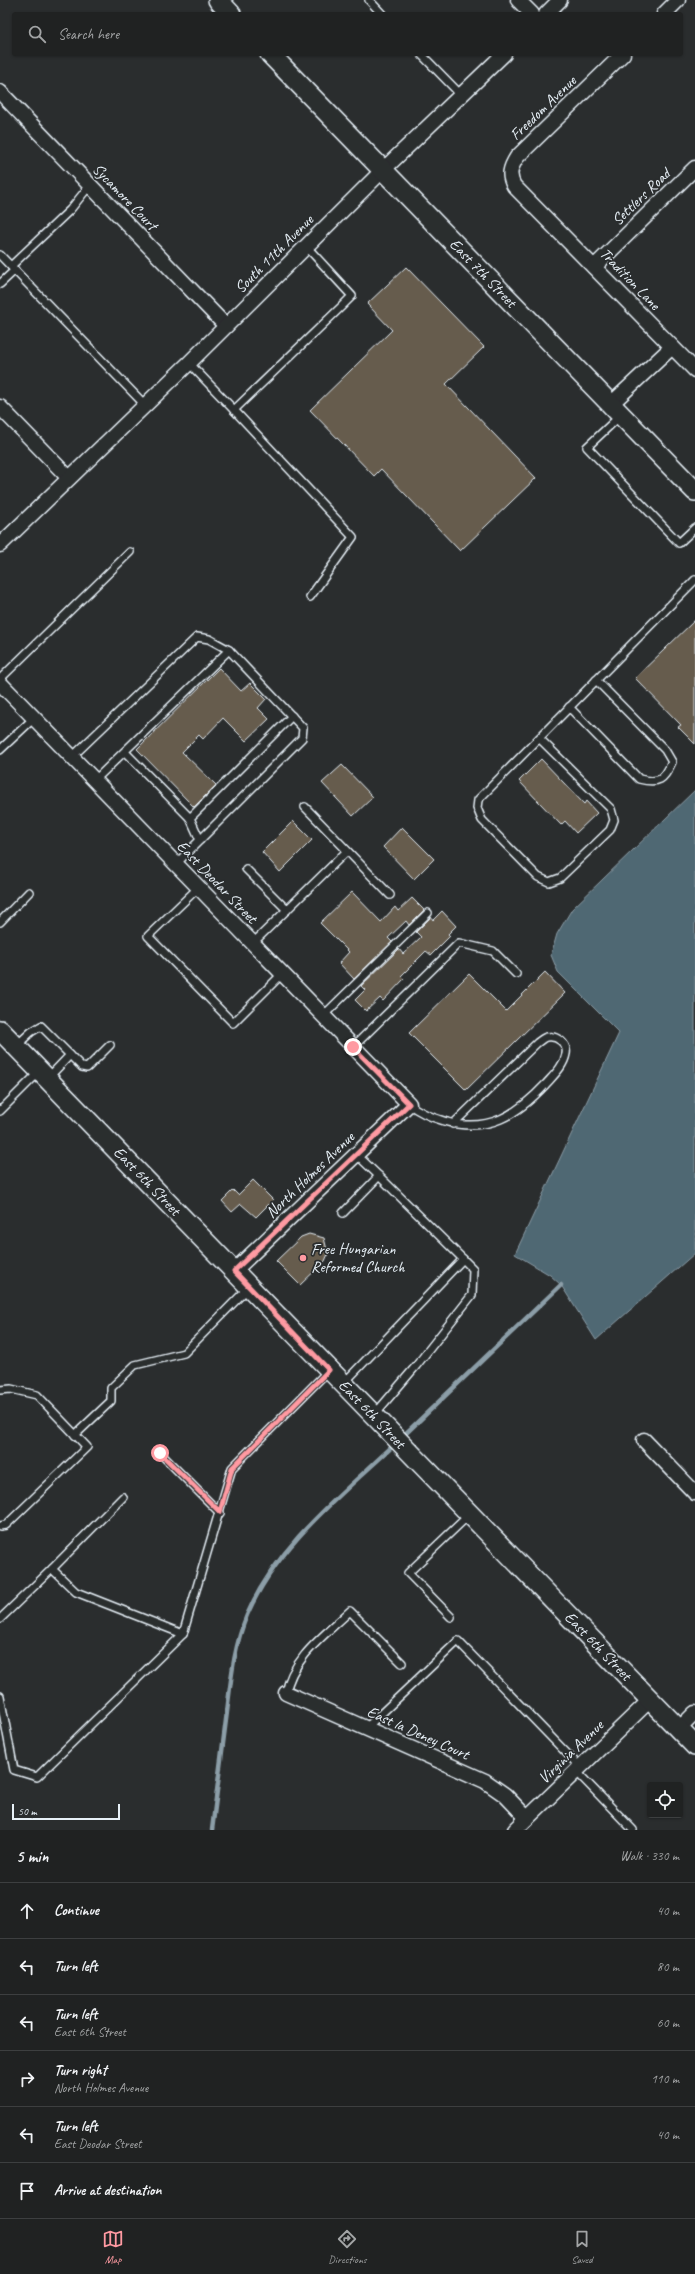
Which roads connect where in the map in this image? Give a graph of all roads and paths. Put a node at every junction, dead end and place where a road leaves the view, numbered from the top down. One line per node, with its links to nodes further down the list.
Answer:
1 (218, 0): 6 (main road)
2 (369, 0): 7 (lane)
3 (518, 0): 8 (street)
4 (560, 0): 9 (street)
5 (678, 0): 10 (street)
6 (230, 12)
7 (380, 12)
8 (530, 12)
9 (548, 12)
10 (666, 12)
11 (272, 56): 18 (main road, East 7th Street)
12 (423, 56): 16 (lane)
13 (502, 56): 16 (street, South 11th Avenue)
14 (621, 56): 19 (street, Freedom Avenue)
15 (0, 92): 20 (street, Sycamore Court)
16 (461, 95): 18 (street, South 11th Avenue)
17 (695, 168): 23 (street, Settlers Road)
18 (383, 170): 21 (street, South 11th Avenue); 33 (main road, East 7th Street)
19 (510, 172): 23 (street, Tradition Lane)
20 (90, 185): 24 (lane); 26 (street, Sycamore Court)
21 (306, 246): 26 (street, South 11th Avenue); 32 (lane)
22 (0, 255): 24 (lane)
23 (594, 267): 27 (street, Tradition Lane)
24 (13, 268): 25 (lane); 30 (lane)
25 (0, 284)
26 (226, 326): 28 (street, South 11th Avenue)
27 (672, 347): 29 (street, Tradition Lane); 33 (street)
28 (189, 363): 30 (street, South 11th Avenue); 32 (lane)
29 (695, 370)
30 (145, 405): 34 (street, South 11th Avenue)
31 (0, 407): 34 (street)
32 (234, 410): 40 (lane)
33 (616, 410): 35 (main road, East 7th Street); 36 (lane)
34 (69, 478): 37 (street, South 11th Avenue)
35 (695, 491)
36 (695, 528)
37 (0, 545)
38 (130, 552): 42 (lane)
39 (695, 580): 43 (lane)
40 (310, 597)
41 (229, 650): 46 (lane); 50 (lane); 51 (lane)
42 (0, 679)
43 (596, 680): 45 (lane); 45 (lane)
44 (0, 683): 47 (street, East Deodar Street)
45 (569, 707): 48 (lane)
46 (292, 716): 54 (lane); 55 (lane)
47 (34, 718): 49 (lane); 51 (street, East Deodar Street)
48 (539, 738): 48 (lane)
49 (0, 750)
50 (125, 752): 52 (lane); 54 (lane)
51 (72, 757): 52 (street, East Deodar Street)
52 (95, 780): 57 (street, East Deodar Street)
53 (305, 807): 56 (lane)
54 (190, 818): 55 (lane)
55 (200, 840): 57 (lane)
56 (347, 851): 61 (lane); 62 (lane)
57 (176, 864): 59 (street, East Deodar Street)
58 (246, 869): 62 (lane)
59 (198, 887): 65 (street, East Deodar Street); 66 (lane)
60 (29, 892): 64 (lane)
61 (390, 895)
62 (287, 910): 65 (lane)
63 (428, 913): 68 (lane)
64 (0, 922)
65 (253, 943): 66 (street, East Deodar Street)
66 (282, 974): 68 (street, East Deodar Street)
67 (516, 974): 72 (lane)
68 (323, 1016): 72 (street, East Deodar Street)
69 (0, 1030): 71 (main road, East 6th Street)
70 (110, 1045): 73 (lane)
71 (16, 1046): 73 (lane); 74 (main road, East 6th Street)
72 (353, 1047): 75 (street, East Deodar Street)
73 (70, 1055): 74 (lane)
74 (44, 1075): 76 (lane); 82 (main road, East 6th Street)
75 (409, 1104): 77 (lane); 78 (street, North Holmes Avenue)
76 (0, 1111)
77 (453, 1124): 77 (lane)
78 (356, 1154): 79 (lane); 82 (street, North Holmes Avenue)
79 (378, 1176): 80 (lane); 81 (lane)
80 (343, 1213)
81 (463, 1259): 85 (lane); 87 (lane)
82 (234, 1271): 83 (main road, East 6th Street)
83 (249, 1287): 84 (main road, East 6th Street); 88 (lane)
84 (329, 1370): 85 (main road, East 6th Street); 93 (lane)
85 (343, 1384): 87 (main road, East 6th Street)
86 (0, 1390): 88 (lane)
87 (376, 1419): 94 (main road, East 6th Street)
88 (76, 1435): 95 (lane)
89 (644, 1440): 91 (street)
90 (160, 1453): 93 (lane)
91 (695, 1493)
92 (123, 1496): 96 (lane)
93 (220, 1512): 99 (lane)
94 (469, 1514): 97 (lane); 103 (main road, East 6th Street)
95 (0, 1526)
96 (52, 1569): 98 (lane); 99 (lane)
97 (451, 1617)
98 (0, 1619)
99 (183, 1634): 102 (lane)
100 (402, 1663): 101 (lane)
101 (286, 1693): 105 (street, East la Deney Court)
102 (0, 1696)
103 (650, 1700): 106 (main road, East 6th Street); 108 (street, Virginia Avenue)
104 (695, 1713): 106 (street)
105 (366, 1728): 108 (lane); 109 (street, East la Deney Court)
106 (679, 1729): 107 (main road, East 6th Street)
107 (695, 1746)
108 (578, 1769): 109 (street, Virginia Avenue); 111 (lane)
109 (527, 1818): 110 (street, Virginia Avenue)
110 (515, 1830)
111 (633, 1830)

